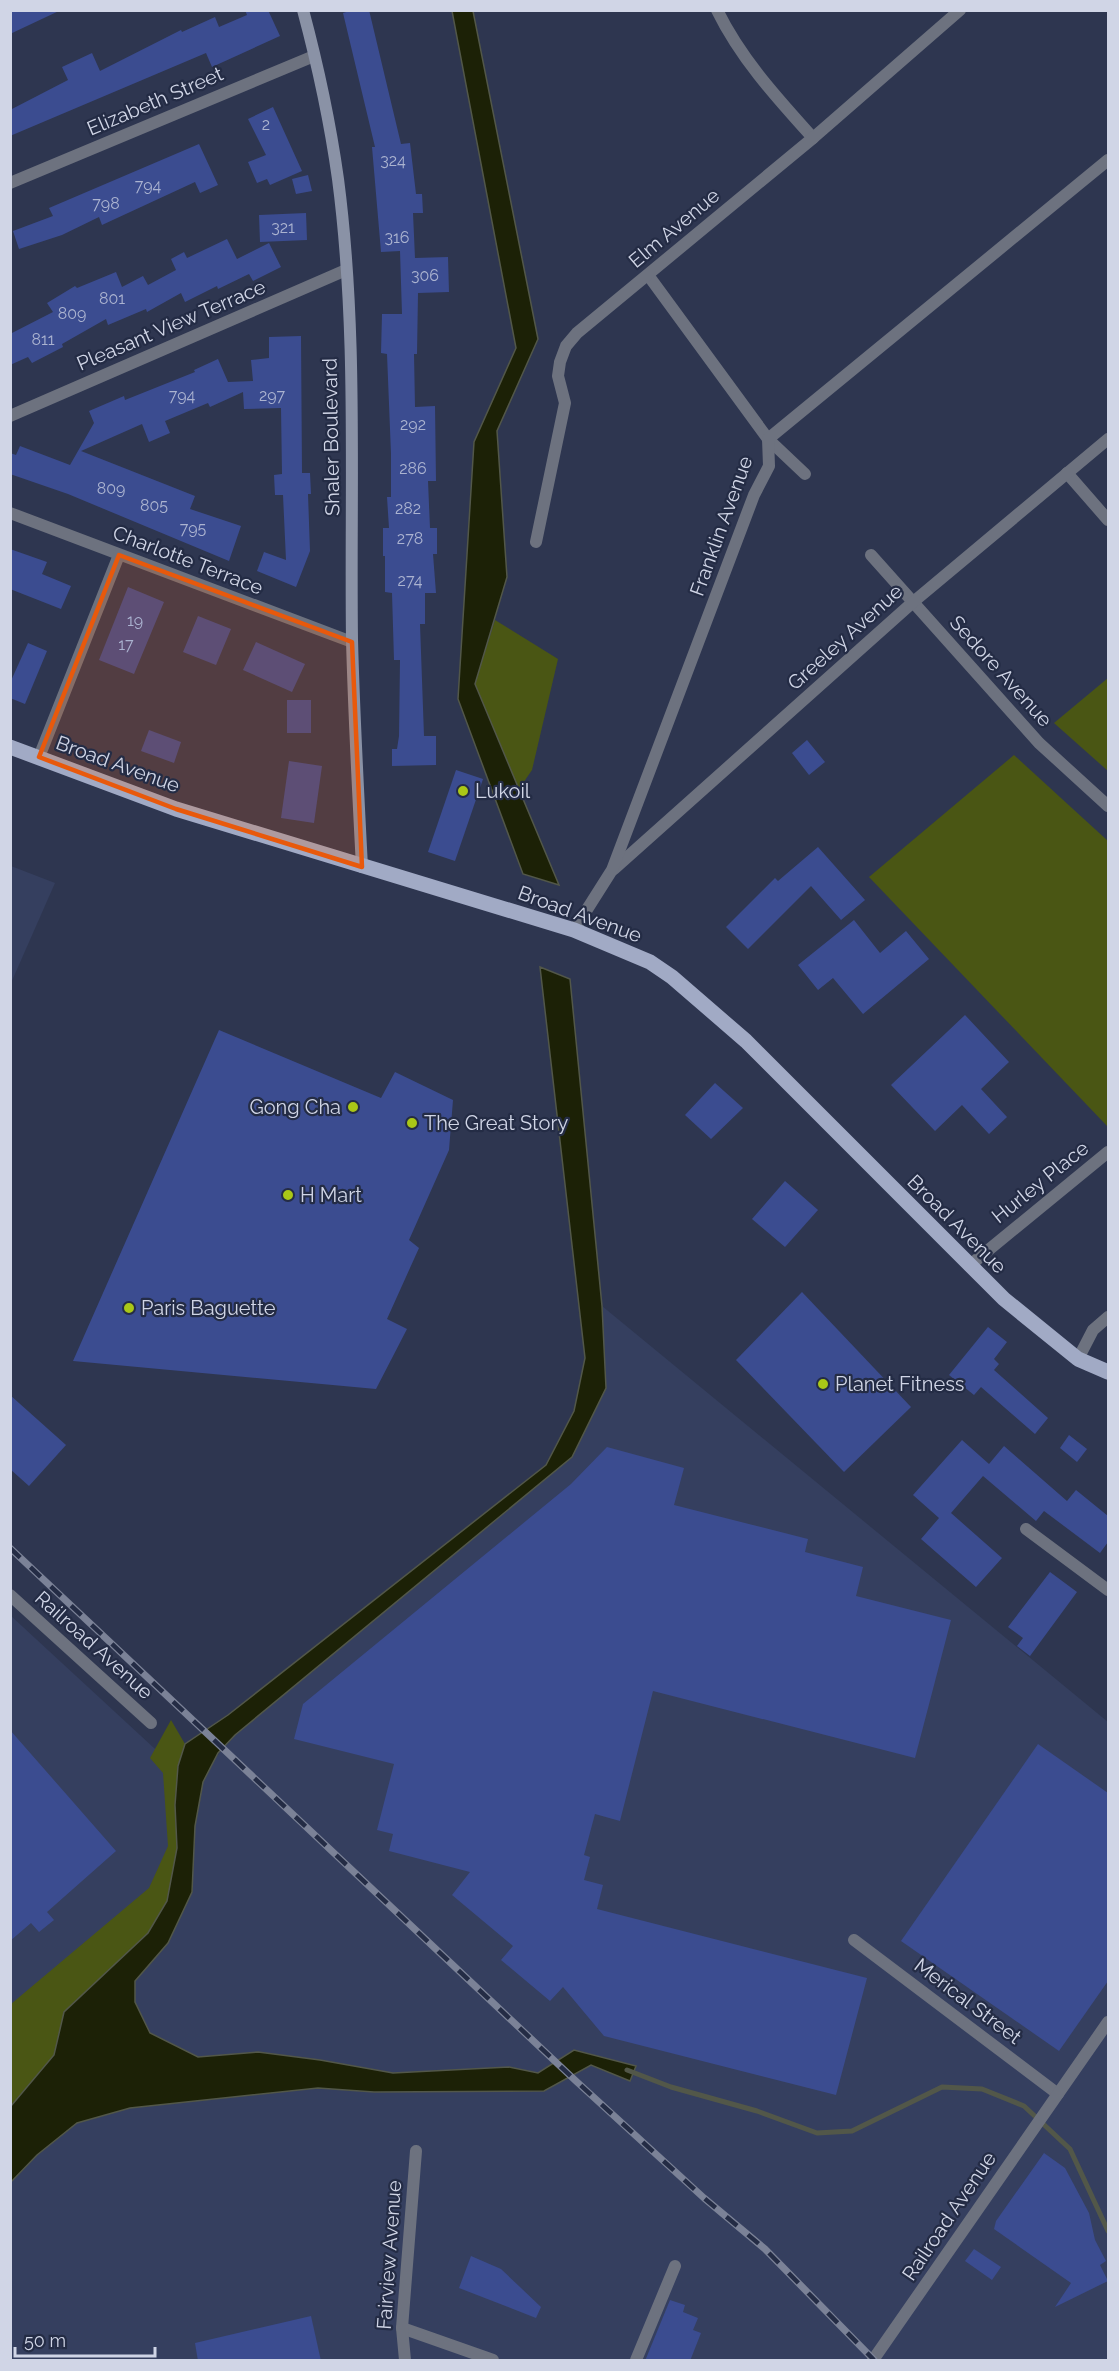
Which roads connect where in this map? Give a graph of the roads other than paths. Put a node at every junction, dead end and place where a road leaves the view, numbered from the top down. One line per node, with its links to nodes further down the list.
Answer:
1 (303, 10): 4 (street, Shaler Boulevard)
2 (717, 10): 5 (street)
3 (960, 10): 5 (street, Elm Avenue)
4 (314, 56): 7 (street, Elizabeth Street); 8 (street, Shaler Boulevard)
5 (813, 138): 9 (street, Elm Avenue)
6 (1108, 160): 12 (street, Franklin Avenue)
7 (10, 183)
8 (346, 270): 10 (street, Pleasant View Terrace); 21 (street, Shaler Boulevard)
9 (648, 275): 12 (street); 17 (street, Elm Avenue)
10 (10, 416)
11 (1108, 438): 13 (street, Greeley Avenue)
12 (768, 439): 14 (street); 26 (street, Franklin Avenue)
13 (1067, 473): 16 (street); 20 (street, Greeley Avenue)
14 (805, 474)
15 (10, 513): 18 (street, Charlotte Terrace)
16 (1108, 520)
17 (536, 542)
18 (120, 555): 21 (street, Charlotte Terrace); 23 (street)
19 (871, 555): 20 (street, Sedore Avenue)
20 (912, 603): 24 (street, Sedore Avenue); 26 (street, Greeley Avenue)
21 (352, 642): 25 (street, Shaler Boulevard)
22 (10, 747): 23 (main road, Broad Avenue)
23 (39, 757): 25 (main road, Broad Avenue)
24 (1108, 806)
25 (362, 867): 27 (main road, Broad Avenue)
26 (612, 870): 27 (street, Franklin Avenue)
27 (574, 930): 29 (main road, Broad Avenue)
28 (1108, 1152): 29 (street, Hurley Place)
29 (969, 1266): 31 (main road, Broad Avenue)
30 (1108, 1317): 31 (street)
31 (1078, 1359): 32 (main road, Broad Avenue)
32 (1108, 1372)
33 (1026, 1529): 34 (street)
34 (1108, 1590)
35 (10, 1595): 36 (street, Railroad Avenue)
36 (151, 1723)
37 (854, 1940): 39 (street, Merical Street)
38 (1108, 2022): 39 (street)
39 (1058, 2094): 46 (street, Railroad Avenue)
40 (416, 2151): 42 (street, Fairview Avenue)
41 (675, 2266): 45 (street)
42 (402, 2328): 43 (street, Fairview Avenue); 44 (street)
43 (405, 2361)
44 (493, 2361)
45 (636, 2361)
46 (873, 2361)

